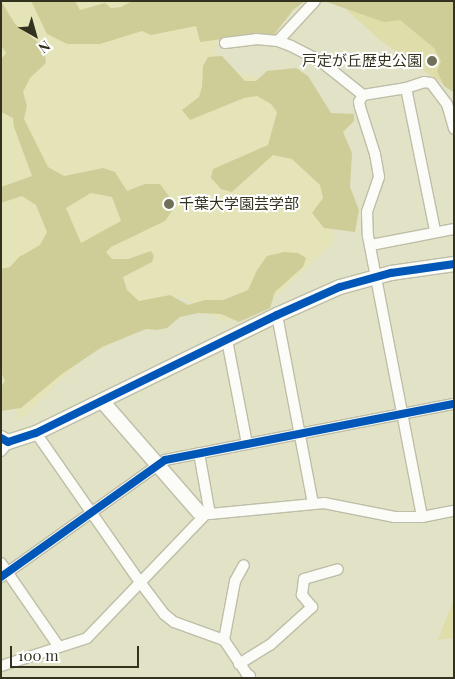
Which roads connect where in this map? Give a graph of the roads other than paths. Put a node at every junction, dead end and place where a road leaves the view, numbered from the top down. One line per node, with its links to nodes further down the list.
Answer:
1 (315, 1): 2 (street)
2 (278, 41): 3 (street); 5 (street)
3 (225, 43)
4 (406, 88): 5 (street); 6 (street); 8 (street)
5 (364, 95): 9 (street)
6 (454, 129)
7 (454, 228): 8 (street)
8 (435, 232): 9 (street)
9 (371, 245): 11 (street)
10 (454, 264): 11 (street)
11 (376, 276): 12 (street); 16 (street)
12 (277, 315): 13 (street); 18 (street)
13 (227, 340): 14 (street); 20 (street)
14 (102, 401): 17 (street); 22 (street)
15 (454, 404): 16 (street)
16 (403, 414): 18 (street); 27 (street)
17 (36, 432): 19 (street); 24 (street)
18 (300, 434): 20 (street); 23 (street)
19 (4, 444)
20 (247, 444): 21 (street)
21 (199, 453): 22 (street); 26 (street)
22 (155, 464): 24 (street); 26 (street)
23 (314, 504): 26 (street); 27 (street)
24 (91, 511): 30 (street); 31 (street)
25 (454, 511): 27 (street)
26 (205, 513): 31 (street)
27 (422, 517)
28 (244, 566): 32 (street)
29 (338, 569): 34 (street)
30 (3, 571): 33 (street)
31 (140, 582): 32 (street); 33 (street)
32 (224, 640): 34 (street)
33 (59, 647): 35 (street)
34 (239, 664): 36 (street)
35 (1, 666)
36 (250, 676)

